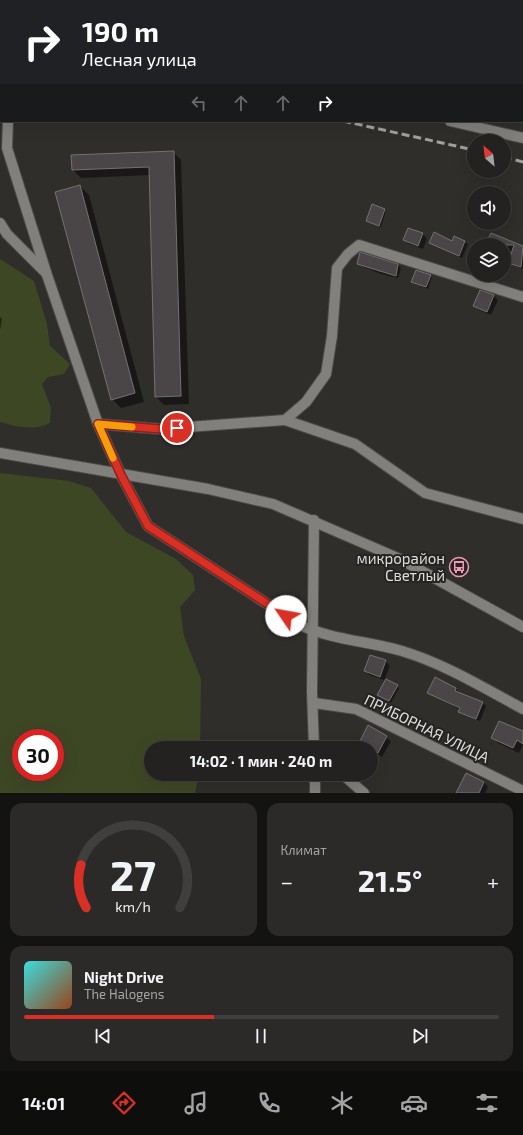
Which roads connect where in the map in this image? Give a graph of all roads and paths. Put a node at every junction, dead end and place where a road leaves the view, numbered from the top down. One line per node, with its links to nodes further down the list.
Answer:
1 (8, 122): 5 (street)
2 (454, 122): 3 (street)
3 (523, 138)
4 (0, 223): 5 (street)
5 (47, 274): 8 (street)
6 (523, 297): 7 (street)
7 (284, 420): 8 (street); 11 (street)
8 (98, 424): 10 (street)
9 (0, 453): 10 (street)
10 (121, 475): 12 (street); 14 (street)
11 (523, 519)
12 (314, 520): 13 (street); 14 (street)
13 (523, 627)
14 (312, 631): 15 (street); 16 (street)
15 (314, 703): 17 (street); 20 (street, ПРИБОРНАЯ УЛИЦА)
16 (523, 709)
17 (315, 741)
18 (315, 781): 21 (street)
19 (350, 781): 22 (street)
20 (523, 791)
21 (315, 793)
22 (364, 793)

